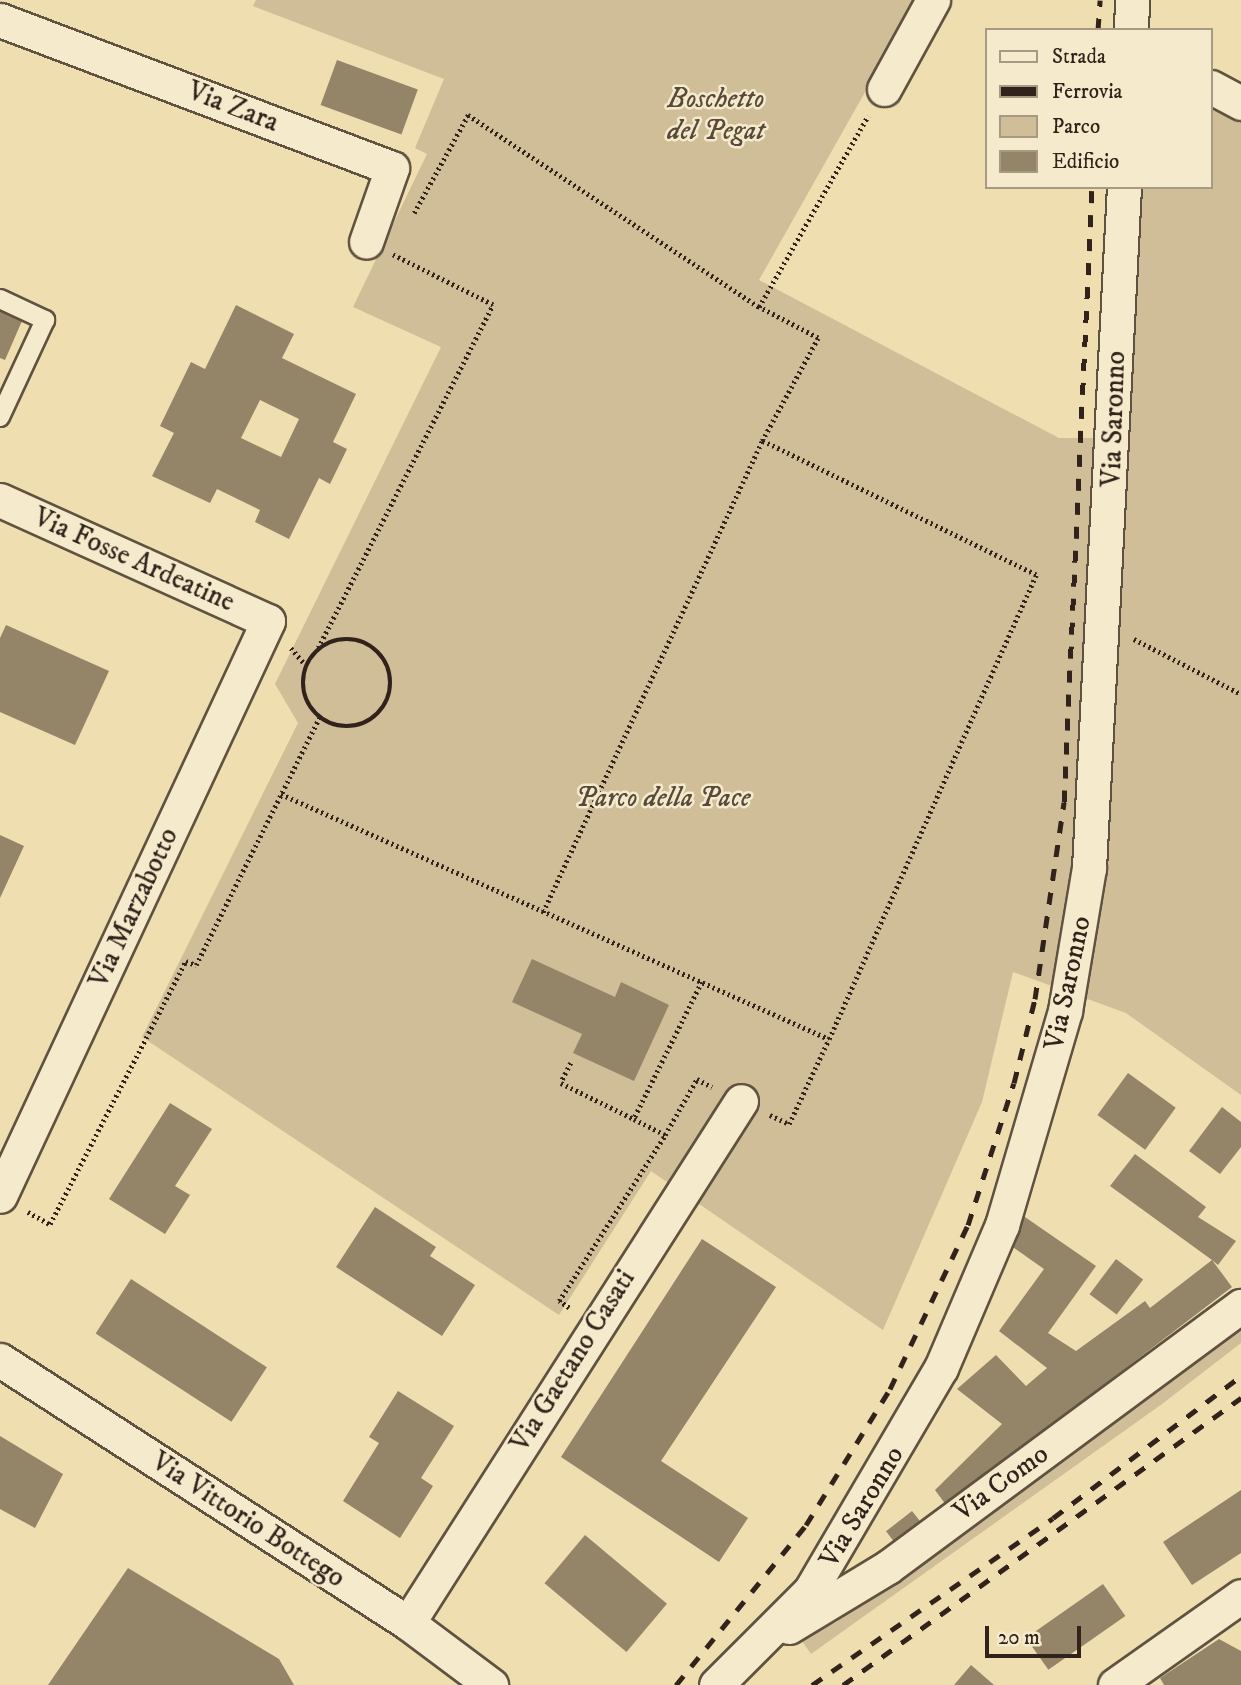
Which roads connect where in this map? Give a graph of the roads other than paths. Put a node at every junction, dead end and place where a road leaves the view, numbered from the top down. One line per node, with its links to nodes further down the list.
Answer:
1 (933, 0): 6 (street)
2 (1132, 0): 4 (street)
3 (0, 20): 9 (street, Via Zara)
4 (1131, 28)
5 (1213, 88): 7 (street)
6 (884, 89)
7 (1241, 103)
8 (1124, 189): 20 (street, Via Saronno)
9 (385, 246)
10 (0, 299): 11 (lane)
11 (0, 417)
12 (0, 500): 13 (street, Via Fosse Ardeatine)
13 (268, 621): 15 (street, Via Marzabotto)
14 (741, 1101): 19 (street, Via Gaetano Casati)
15 (10, 1202)
16 (1241, 1306): 20 (street, Via Como)
17 (0, 1360): 19 (street, Via Vittorio Bottego)
18 (1241, 1596): 23 (street)
19 (408, 1623): 21 (street, Via Vittorio Bottego)
20 (755, 1650): 22 (street, Via Saronno)
21 (491, 1685)
22 (716, 1685)
23 (1115, 1685)

